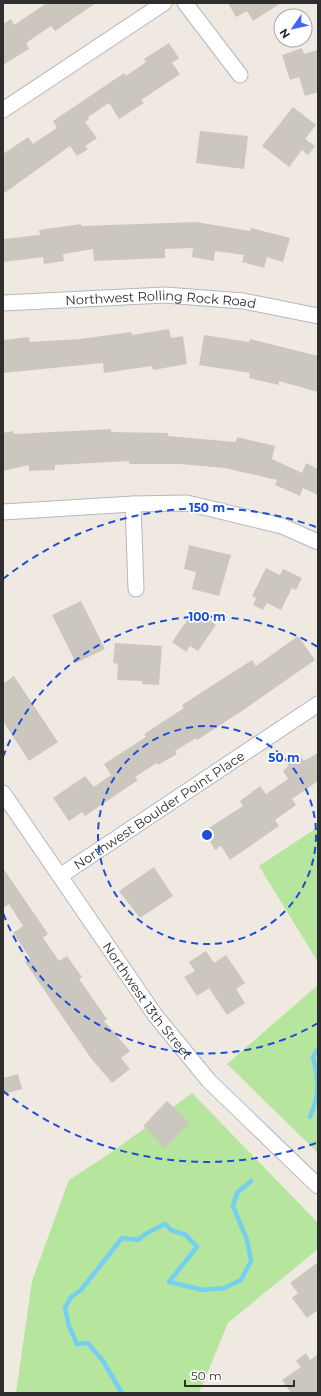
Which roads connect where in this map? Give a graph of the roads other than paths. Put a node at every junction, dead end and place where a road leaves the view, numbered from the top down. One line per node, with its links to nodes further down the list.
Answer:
1 (164, 3): 4 (street)
2 (186, 3): 3 (street)
3 (240, 74)
4 (3, 110)
5 (3, 304): 6 (street, Northwest Rolling Rock Road)
6 (318, 316)
7 (133, 504): 8 (street); 9 (street); 10 (street)
8 (3, 512)
9 (318, 542)
10 (136, 589)
11 (318, 704): 13 (street, Northwest Boulder Point Place)
12 (3, 793): 13 (street, Northwest 13th Street)
13 (60, 876): 14 (street, Northwest 13th Street)
14 (318, 1186)

